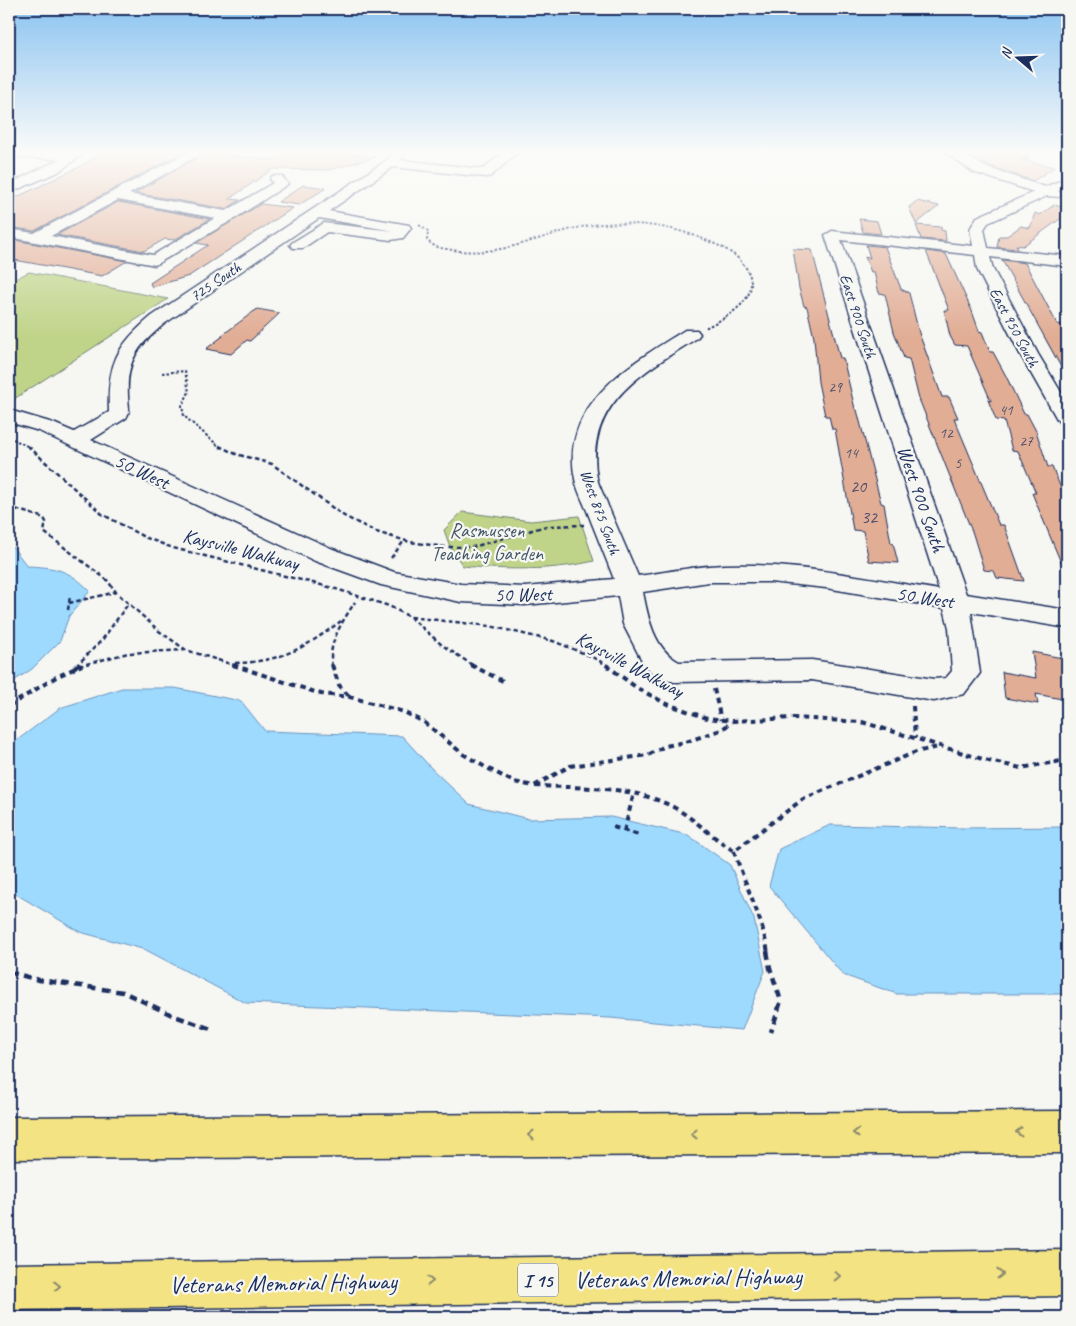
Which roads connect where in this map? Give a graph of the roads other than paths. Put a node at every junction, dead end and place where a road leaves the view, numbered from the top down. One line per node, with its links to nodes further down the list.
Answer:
1 (85, 213): 8 (street)
2 (212, 213): 6 (street)
3 (234, 213): 6 (street)
4 (317, 213): 10 (street); 17 (street, 725 South)
5 (1005, 213): 9 (street, East 950 South)
6 (229, 216): 8 (street)
7 (9, 232): 8 (street)
8 (36, 238)
9 (980, 251): 11 (street); 13 (street, East 950 South); 14 (street, East 900 South)
10 (289, 252)
11 (1067, 261)
12 (691, 334): 18 (street, West 875 South)
13 (1059, 389): 16 (street, East 950 South)
14 (886, 396): 19 (street, West 900 South)
15 (9, 416): 17 (street, 50 West)
16 (1067, 419)
17 (75, 440): 18 (street, 50 West)
18 (629, 586): 19 (street, 50 West); 21 (street, West 875 South)
19 (956, 602): 20 (street, 50 West); 21 (street, West 900 South)
20 (1067, 619)
21 (709, 670)
22 (1067, 1132): 23 (highway, one-way to 23)
23 (9, 1138)
24 (1067, 1273): 25 (highway, Veterans Memorial Highway / I 15, one-way to 24)
25 (9, 1287)

